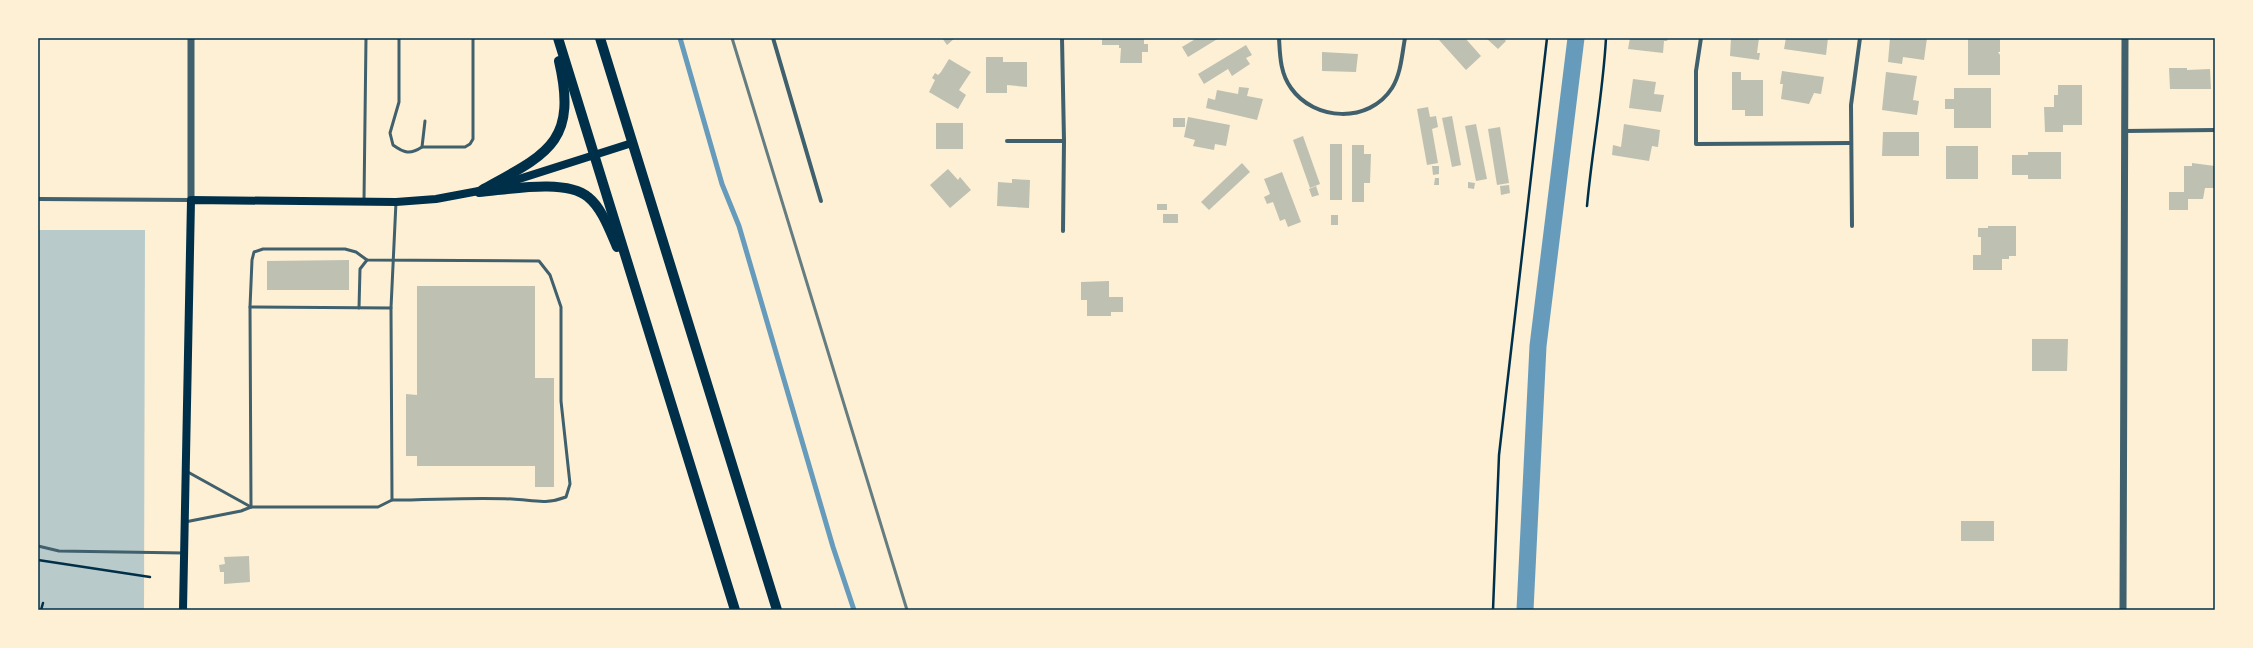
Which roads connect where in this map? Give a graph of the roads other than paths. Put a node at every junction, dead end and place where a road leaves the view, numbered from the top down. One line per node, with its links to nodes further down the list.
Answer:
1 (192, 38): 26 (street)
2 (366, 38): 28 (lane)
3 (399, 38): 22 (lane)
4 (473, 38): 22 (lane)
5 (554, 38): 24 (main road)
6 (558, 38): 23 (main road)
7 (600, 38): 20 (main road)
8 (773, 38): 27 (street)
9 (1062, 38): 18 (street)
10 (1279, 38): 11 (street)
11 (1404, 38)
12 (1701, 38): 21 (street)
13 (1860, 38): 21 (street)
14 (2125, 38): 17 (street)
15 (425, 121): 22 (lane)
16 (2215, 130): 17 (street)
17 (2125, 131): 47 (street)
18 (1064, 141): 19 (street); 31 (street)
19 (1007, 142)
20 (632, 143): 23 (main road); 46 (main road)
21 (1852, 143): 30 (street)
22 (422, 147)
23 (595, 156): 24 (main road); 37 (main road)
24 (479, 192): 29 (main road); 37 (main road)
25 (38, 199): 26 (street)
26 (191, 200): 28 (main road); 38 (main road)
27 (821, 201)
28 (364, 202): 29 (main road)
29 (396, 202): 33 (lane)
30 (1852, 226)
31 (1063, 231)
32 (367, 260): 33 (lane); 34 (lane); 35 (lane)
33 (393, 261): 36 (lane); 39 (lane)
34 (250, 307): 35 (lane); 40 (lane)
35 (359, 308): 36 (lane)
36 (391, 308): 39 (lane)
37 (645, 319): 45 (main road)
38 (184, 470): 40 (lane); 41 (main road)
39 (392, 500): 40 (lane)
40 (251, 507): 41 (lane)
41 (183, 522): 43 (main road)
42 (38, 546): 43 (lane)
43 (183, 553): 44 (main road)
44 (183, 610)
45 (735, 610)
46 (777, 610)
47 (2123, 610)

